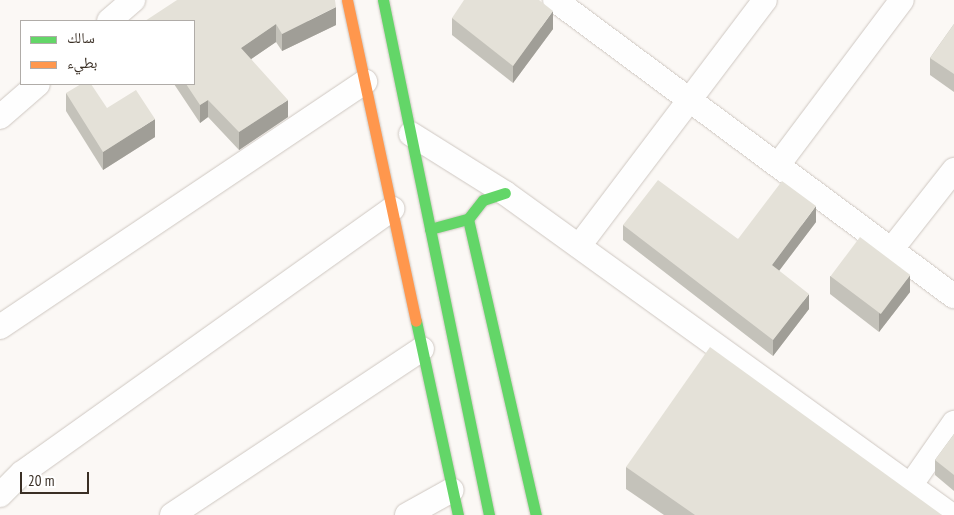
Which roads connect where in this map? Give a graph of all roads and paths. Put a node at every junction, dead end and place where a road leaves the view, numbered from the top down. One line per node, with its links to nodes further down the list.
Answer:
1 (133, 0): 7 (street)
2 (347, 0): 8 (main road)
3 (383, 0): 12 (main road)
4 (765, 0): 10 (street)
5 (902, 0): 13 (street)
6 (561, 2): 10 (street)
7 (110, 20)
8 (365, 82): 16 (main road); 22 (street)
9 (37, 85): 11 (street)
10 (690, 100): 13 (street); 19 (street)
11 (0, 117)
12 (411, 134): 15 (street); 18 (main road)
13 (778, 165): 20 (street)
14 (954, 170): 20 (street)
15 (505, 193): 17 (main road); 19 (street)
16 (392, 210): 23 (main road); 26 (street)
17 (468, 220): 18 (main road); 31 (main road)
18 (430, 229): 30 (main road)
19 (579, 246): 25 (street)
20 (891, 250): 21 (street)
21 (954, 296)
22 (0, 327)
23 (422, 349): 27 (main road); 28 (street)
24 (954, 423): 25 (street)
25 (910, 486): 32 (street)
26 (0, 494)
27 (455, 507): 29 (street)
28 (172, 515)
29 (407, 515)
30 (489, 515)
31 (536, 515)
32 (951, 515)

